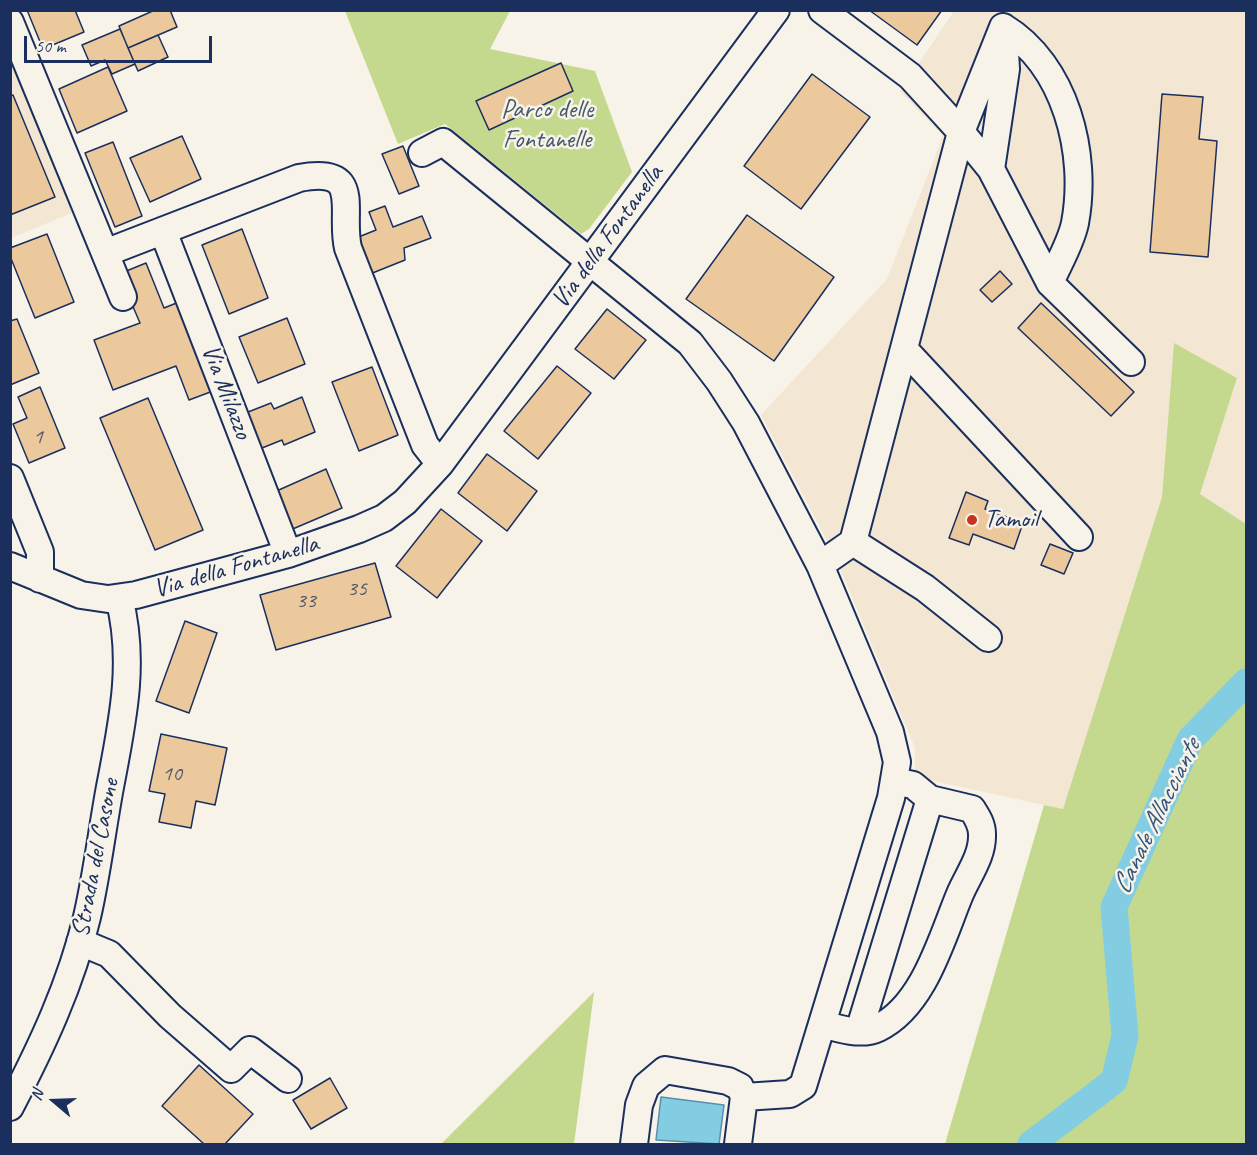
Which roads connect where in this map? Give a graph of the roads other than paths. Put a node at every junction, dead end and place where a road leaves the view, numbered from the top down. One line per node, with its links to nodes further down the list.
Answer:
1 (776, 10): 10 (street, Via della Fontanella)
2 (822, 10): 5 (street)
3 (1001, 19): 5 (street); 7 (street); 11 (street)
4 (10, 22): 9 (street)
5 (961, 132): 7 (street); 13 (street)
6 (422, 153): 10 (street)
7 (991, 169): 11 (street)
8 (163, 231): 9 (street); 15 (street); 19 (street, Via Milazzo)
9 (105, 253): 12 (street)
10 (591, 261): 15 (street, Via della Fontanella); 20 (street)
11 (1050, 283): 14 (street)
12 (123, 297)
13 (904, 349): 17 (street); 18 (street)
14 (1131, 362)
15 (440, 464): 19 (street, Via della Fontanella)
16 (10, 478): 22 (street)
17 (1079, 537)
18 (853, 542): 20 (street); 24 (street)
19 (288, 554): 23 (street, Via della Fontanella)
20 (820, 565): 25 (street)
21 (10, 566): 22 (street, Via della Fontanella)
22 (40, 579): 23 (street, Via della Fontanella)
23 (119, 598): 27 (street, Strada del Casone)
24 (988, 638)
25 (894, 781): 26 (street); 28 (street)
26 (930, 799): 29 (street); 29 (street)
27 (80, 942): 30 (street); 32 (street, Strada del Casone)
28 (824, 1024): 29 (street); 31 (street)
29 (859, 1031)
30 (288, 1078)
31 (744, 1097): 33 (street); 34 (street)
32 (10, 1107)
33 (634, 1144)
34 (738, 1144)

